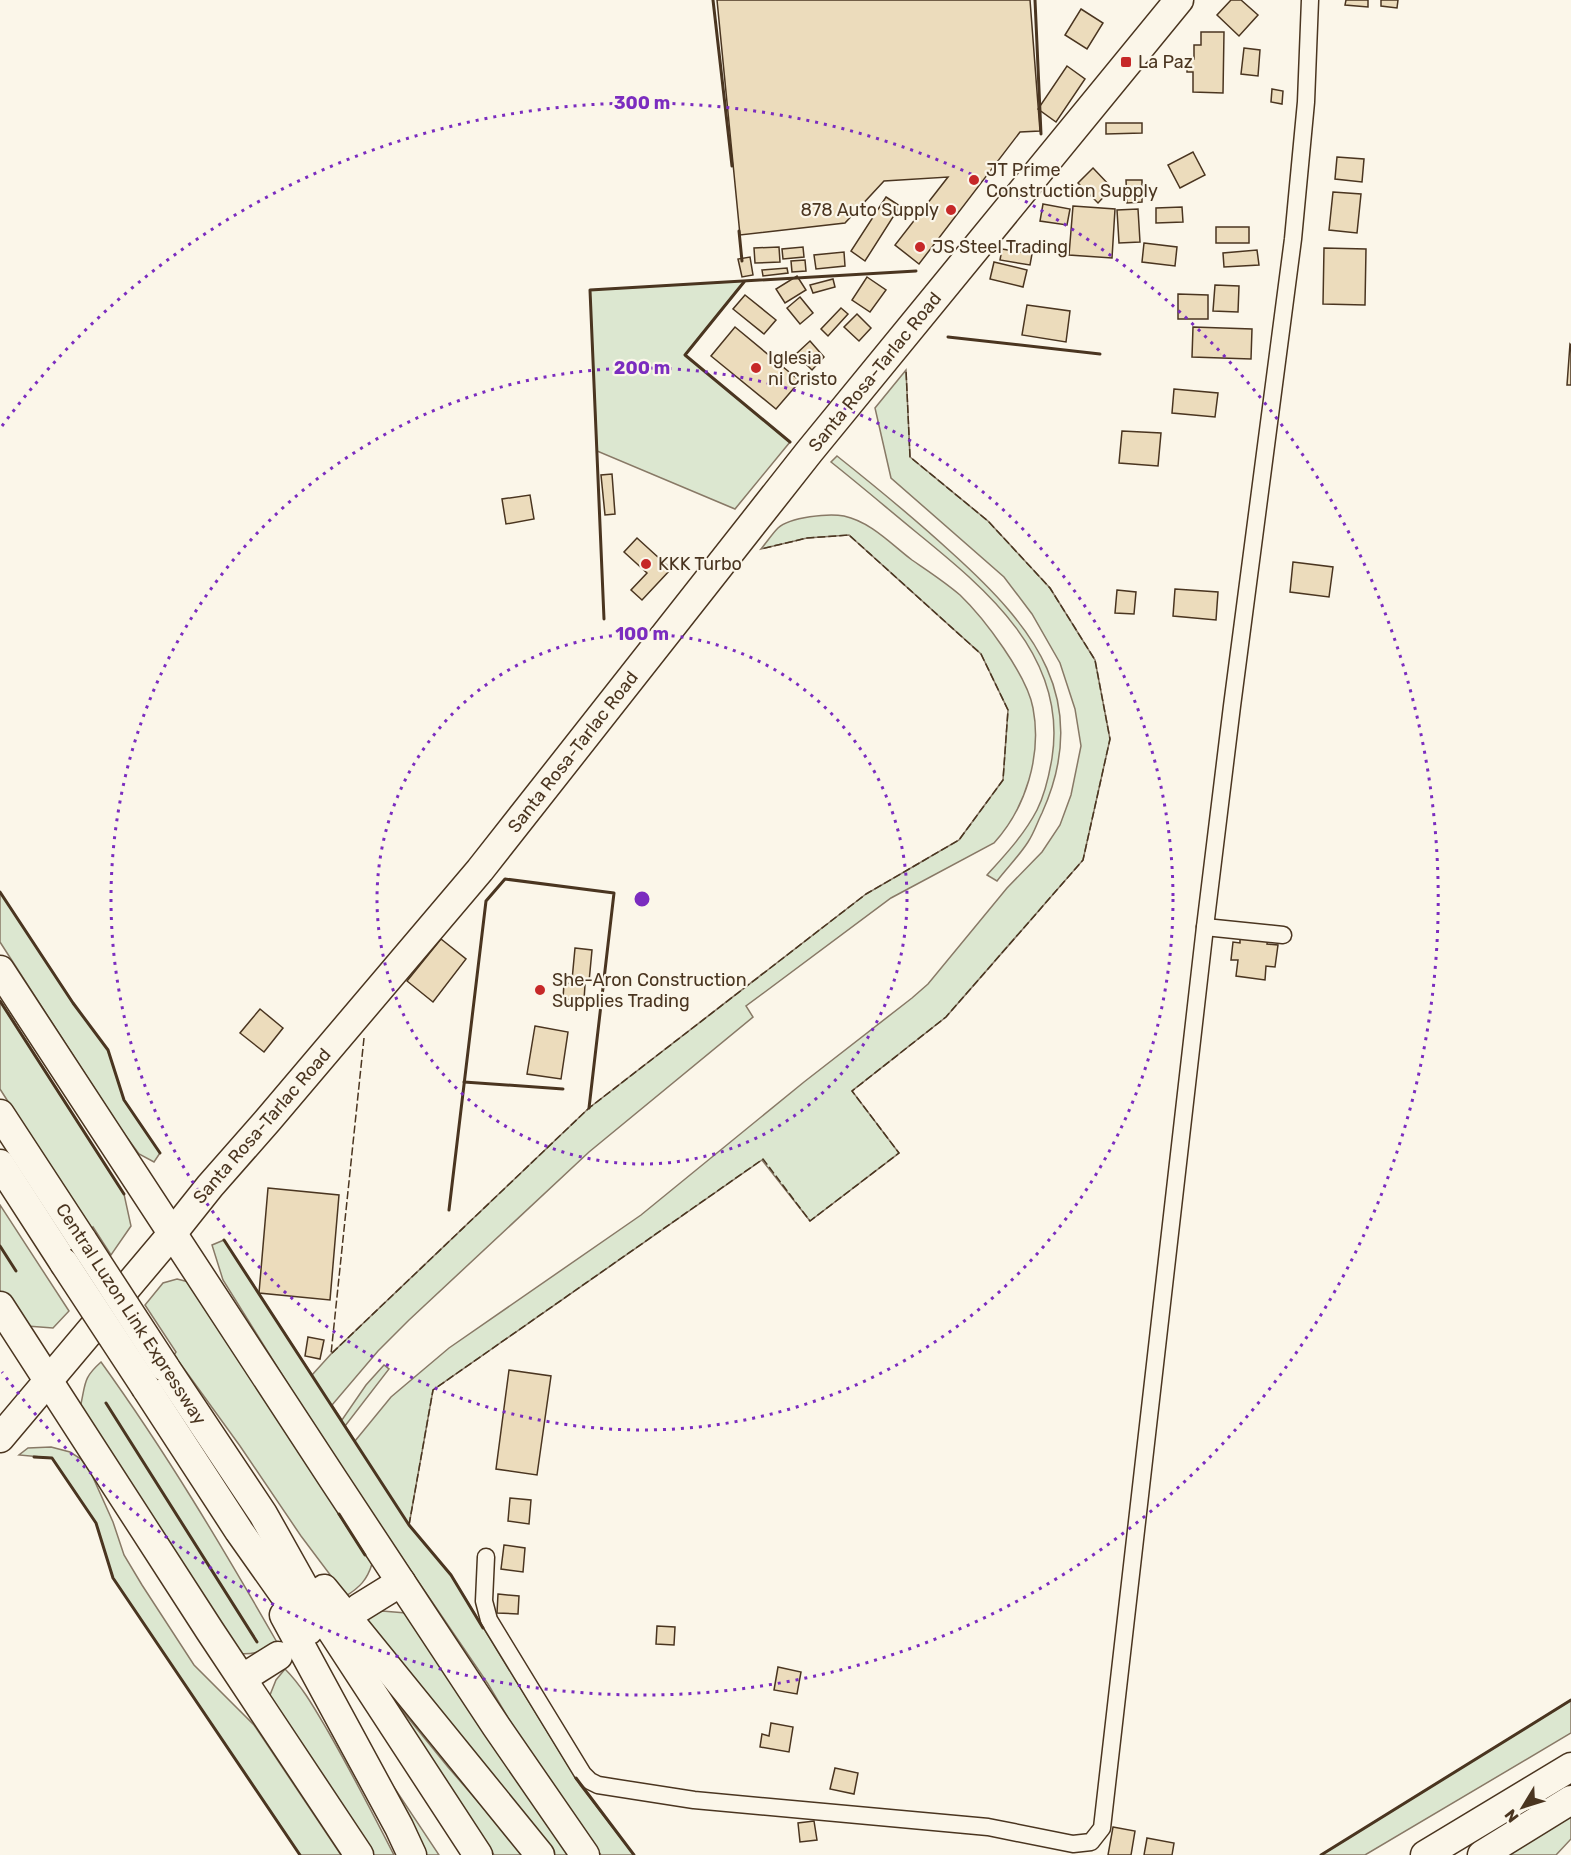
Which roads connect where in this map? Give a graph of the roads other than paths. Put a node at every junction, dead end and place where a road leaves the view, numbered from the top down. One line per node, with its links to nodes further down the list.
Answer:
1 (1179, 0): 8 (highway, Santa Rosa-Tarlac Road)
2 (1310, 0): 3 (street)
3 (1205, 927): 4 (street); 15 (street)
4 (1283, 935)
5 (0, 970): 8 (highway)
6 (0, 1113): 13 (highway, Central Luzon Link Expressway, bridge)
7 (0, 1164): 14 (highway, Central Luzon Link Expressway, bridge)
8 (171, 1235): 10 (highway, Santa Rosa-Tarlac Road); 16 (highway)
9 (0, 1306): 10 (highway)
10 (48, 1380): 11 (highway, Santa Rosa-Tarlac Road); 12 (highway)
11 (0, 1438)
12 (123, 1498): 19 (highway); 20 (highway)
13 (263, 1514): 26 (highway); 27 (highway)
14 (239, 1531): 24 (highway); 25 (highway)
15 (486, 1557)
16 (401, 1582): 17 (highway); 28 (highway)
17 (359, 1608)
18 (279, 1656): 19 (highway)
19 (243, 1678): 20 (highway)
20 (270, 1720): 23 (highway)
21 (1571, 1767): 29 (highway)
22 (1571, 1800): 30 (highway)
23 (359, 1855)
24 (412, 1855)
25 (456, 1855)
26 (478, 1855)
27 (540, 1855)
28 (585, 1855)
29 (1425, 1855)
30 (1482, 1855)

